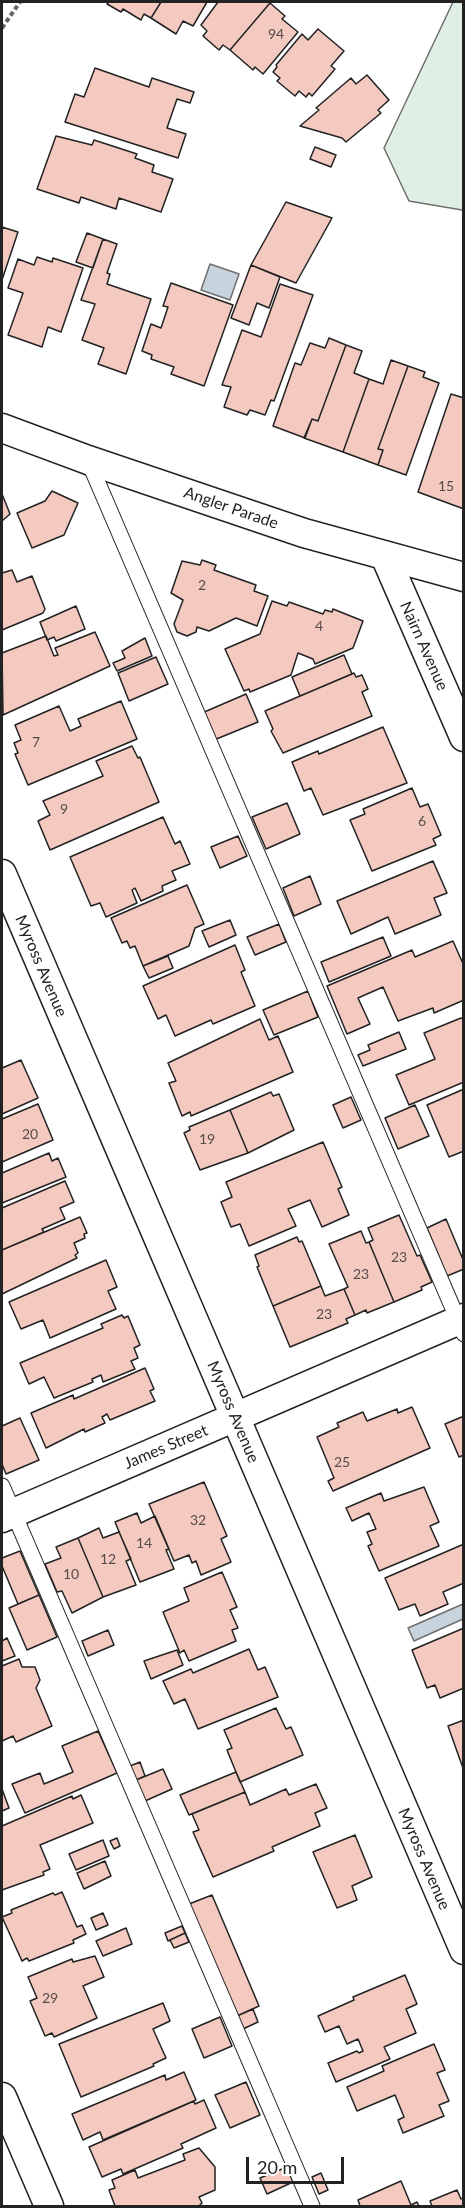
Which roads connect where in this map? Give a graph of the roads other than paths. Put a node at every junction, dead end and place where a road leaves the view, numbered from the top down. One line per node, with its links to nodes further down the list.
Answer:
1 (2, 428): 2 (street, Angler Parade)
2 (88, 460): 3 (street, Angler Parade); 7 (lane)
3 (385, 556): 4 (street, Angler Parade); 5 (street, Nairn Avenue)
4 (464, 577)
5 (464, 737)
6 (2, 874): 8 (street, Myross Avenue)
7 (462, 1324): 8 (street, James Street)
8 (235, 1417): 10 (street, James Street); 11 (street, Myross Avenue)
9 (2, 1486): 10 (lane)
10 (8, 1515): 14 (lane)
11 (464, 1950)
12 (2, 2097): 13 (street)
13 (49, 2206)
14 (312, 2206)

